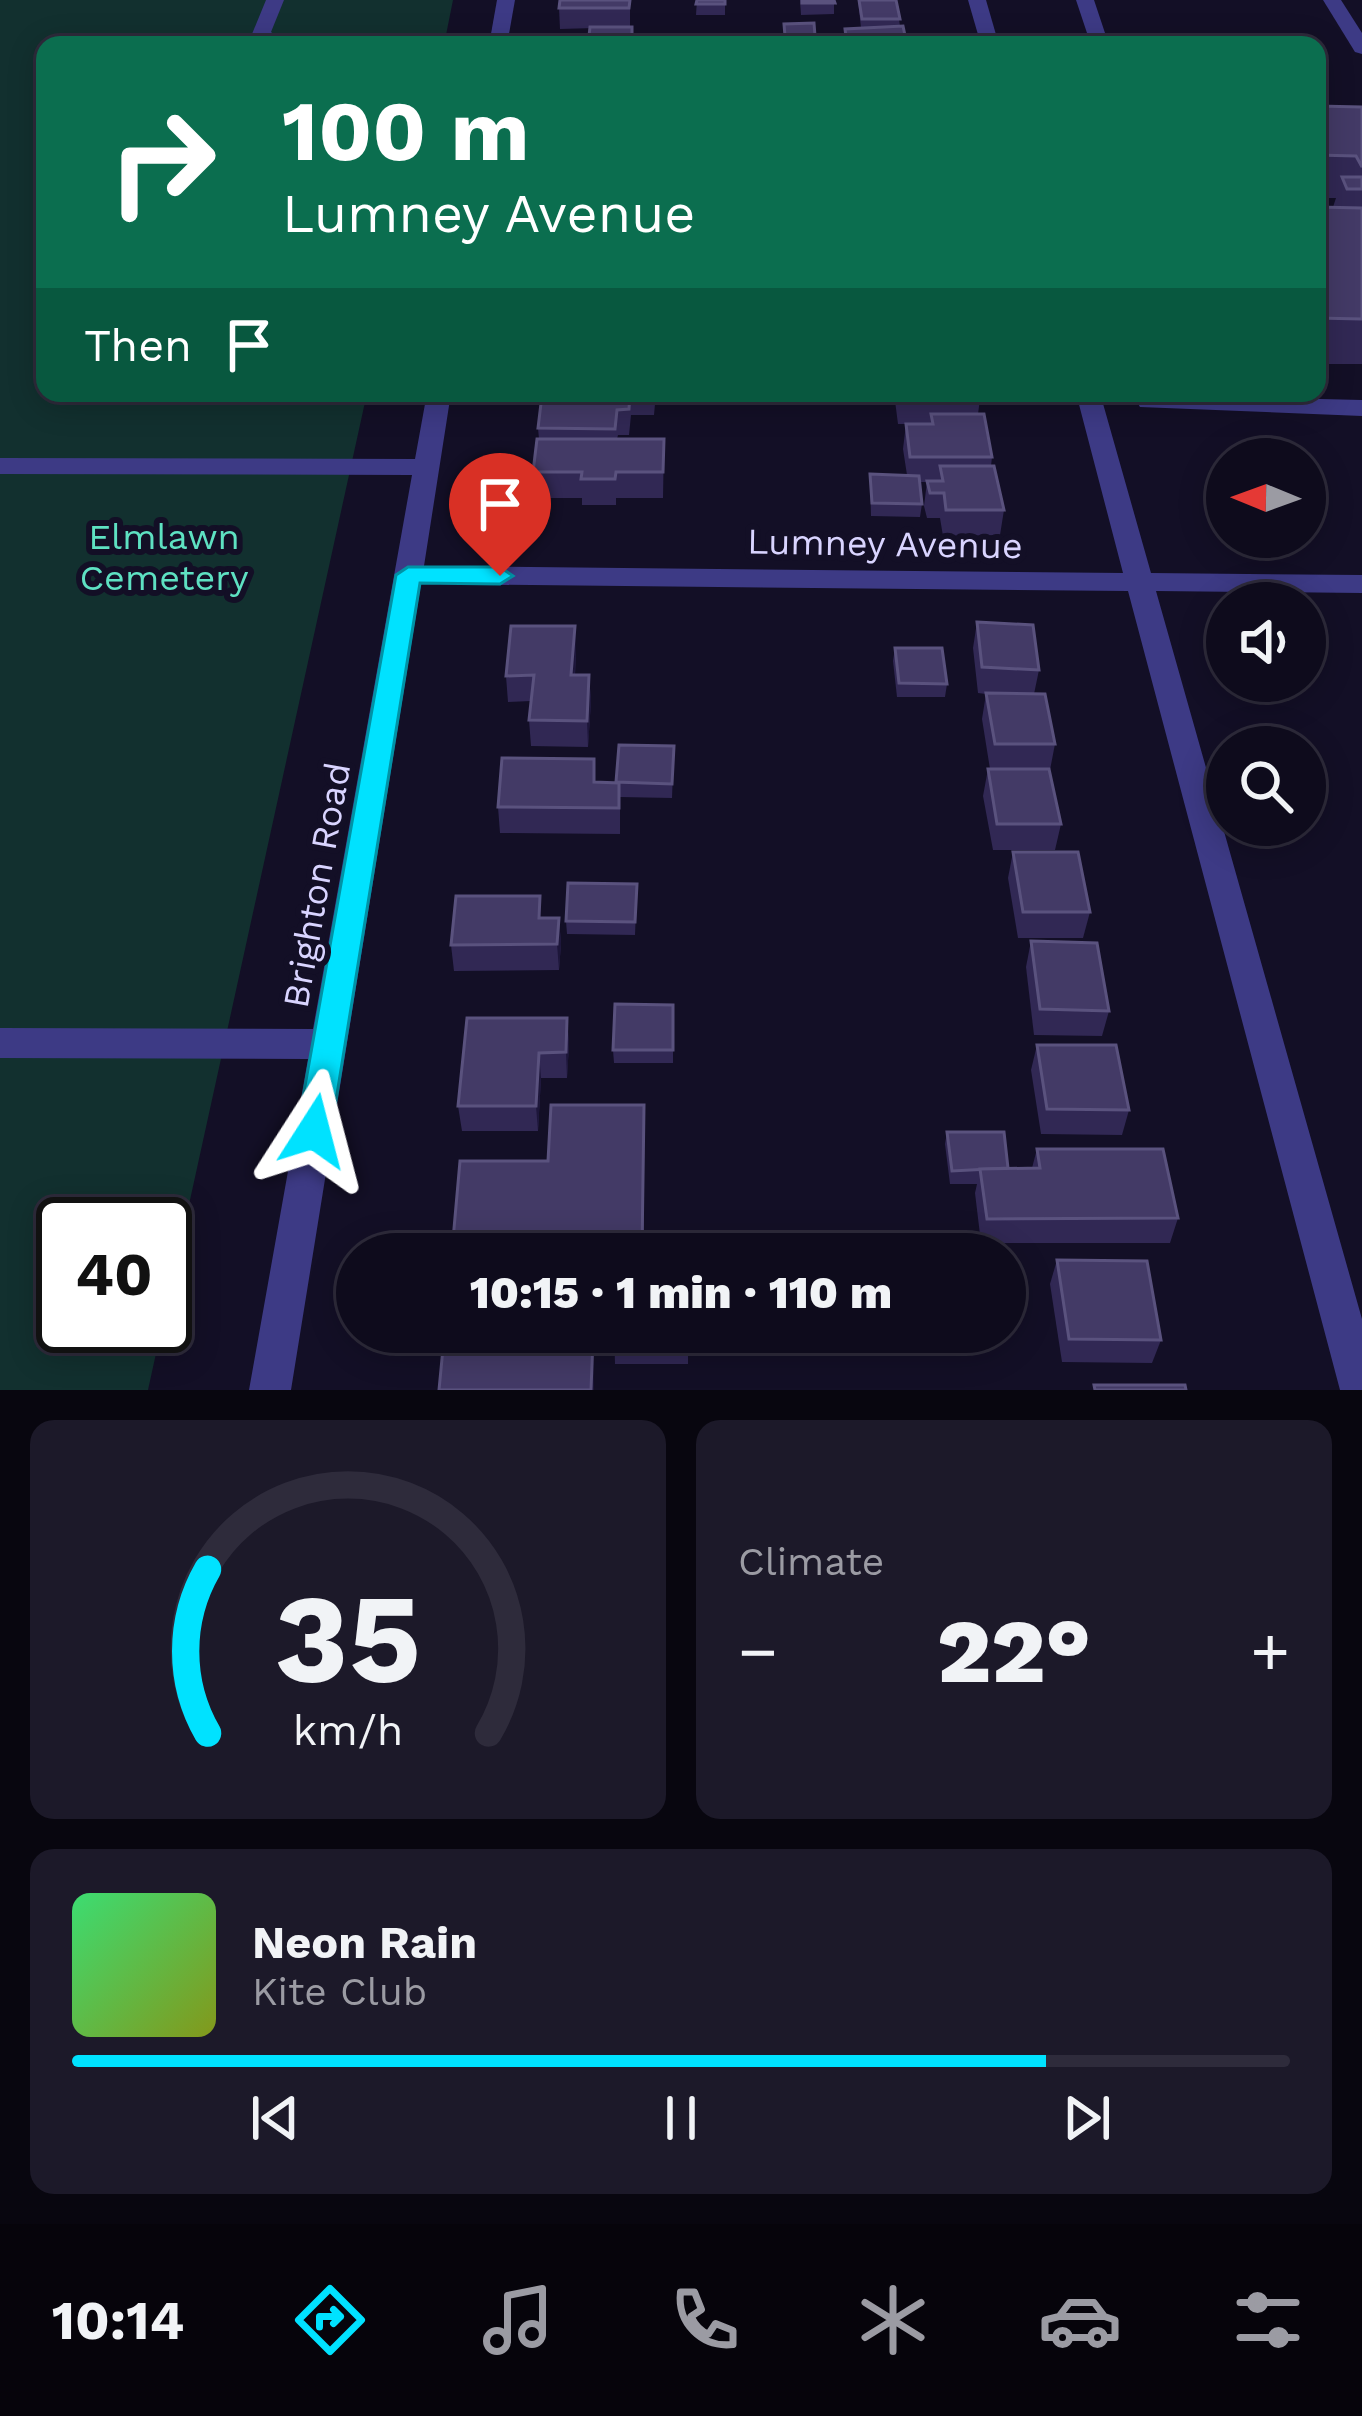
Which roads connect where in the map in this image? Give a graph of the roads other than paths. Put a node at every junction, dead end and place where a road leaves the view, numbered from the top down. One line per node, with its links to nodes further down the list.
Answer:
1 (275, 0): 6 (street)
2 (506, 0): 7 (street)
3 (977, 0): 8 (street)
4 (1084, 0): 9 (street)
5 (1333, 0): 10 (street)
6 (264, 36)
7 (500, 36)
8 (987, 36)
9 (1097, 36)
10 (1362, 48)
11 (437, 402): 16 (street, Brighton Road)
12 (1119, 402): 18 (street)
13 (1200, 402): 14 (street)
14 (1362, 408)
15 (0, 466): 16 (street)
16 (426, 467): 17 (street, Brighton Road)
17 (408, 575): 18 (street, Lumney Avenue); 21 (street, Brighton Road)
18 (1141, 582): 19 (street, Lumney Avenue); 23 (street)
19 (1362, 584)
20 (0, 1043): 21 (street)
21 (328, 1044): 22 (street, Brighton Road)
22 (270, 1390)
23 (1361, 1390)

